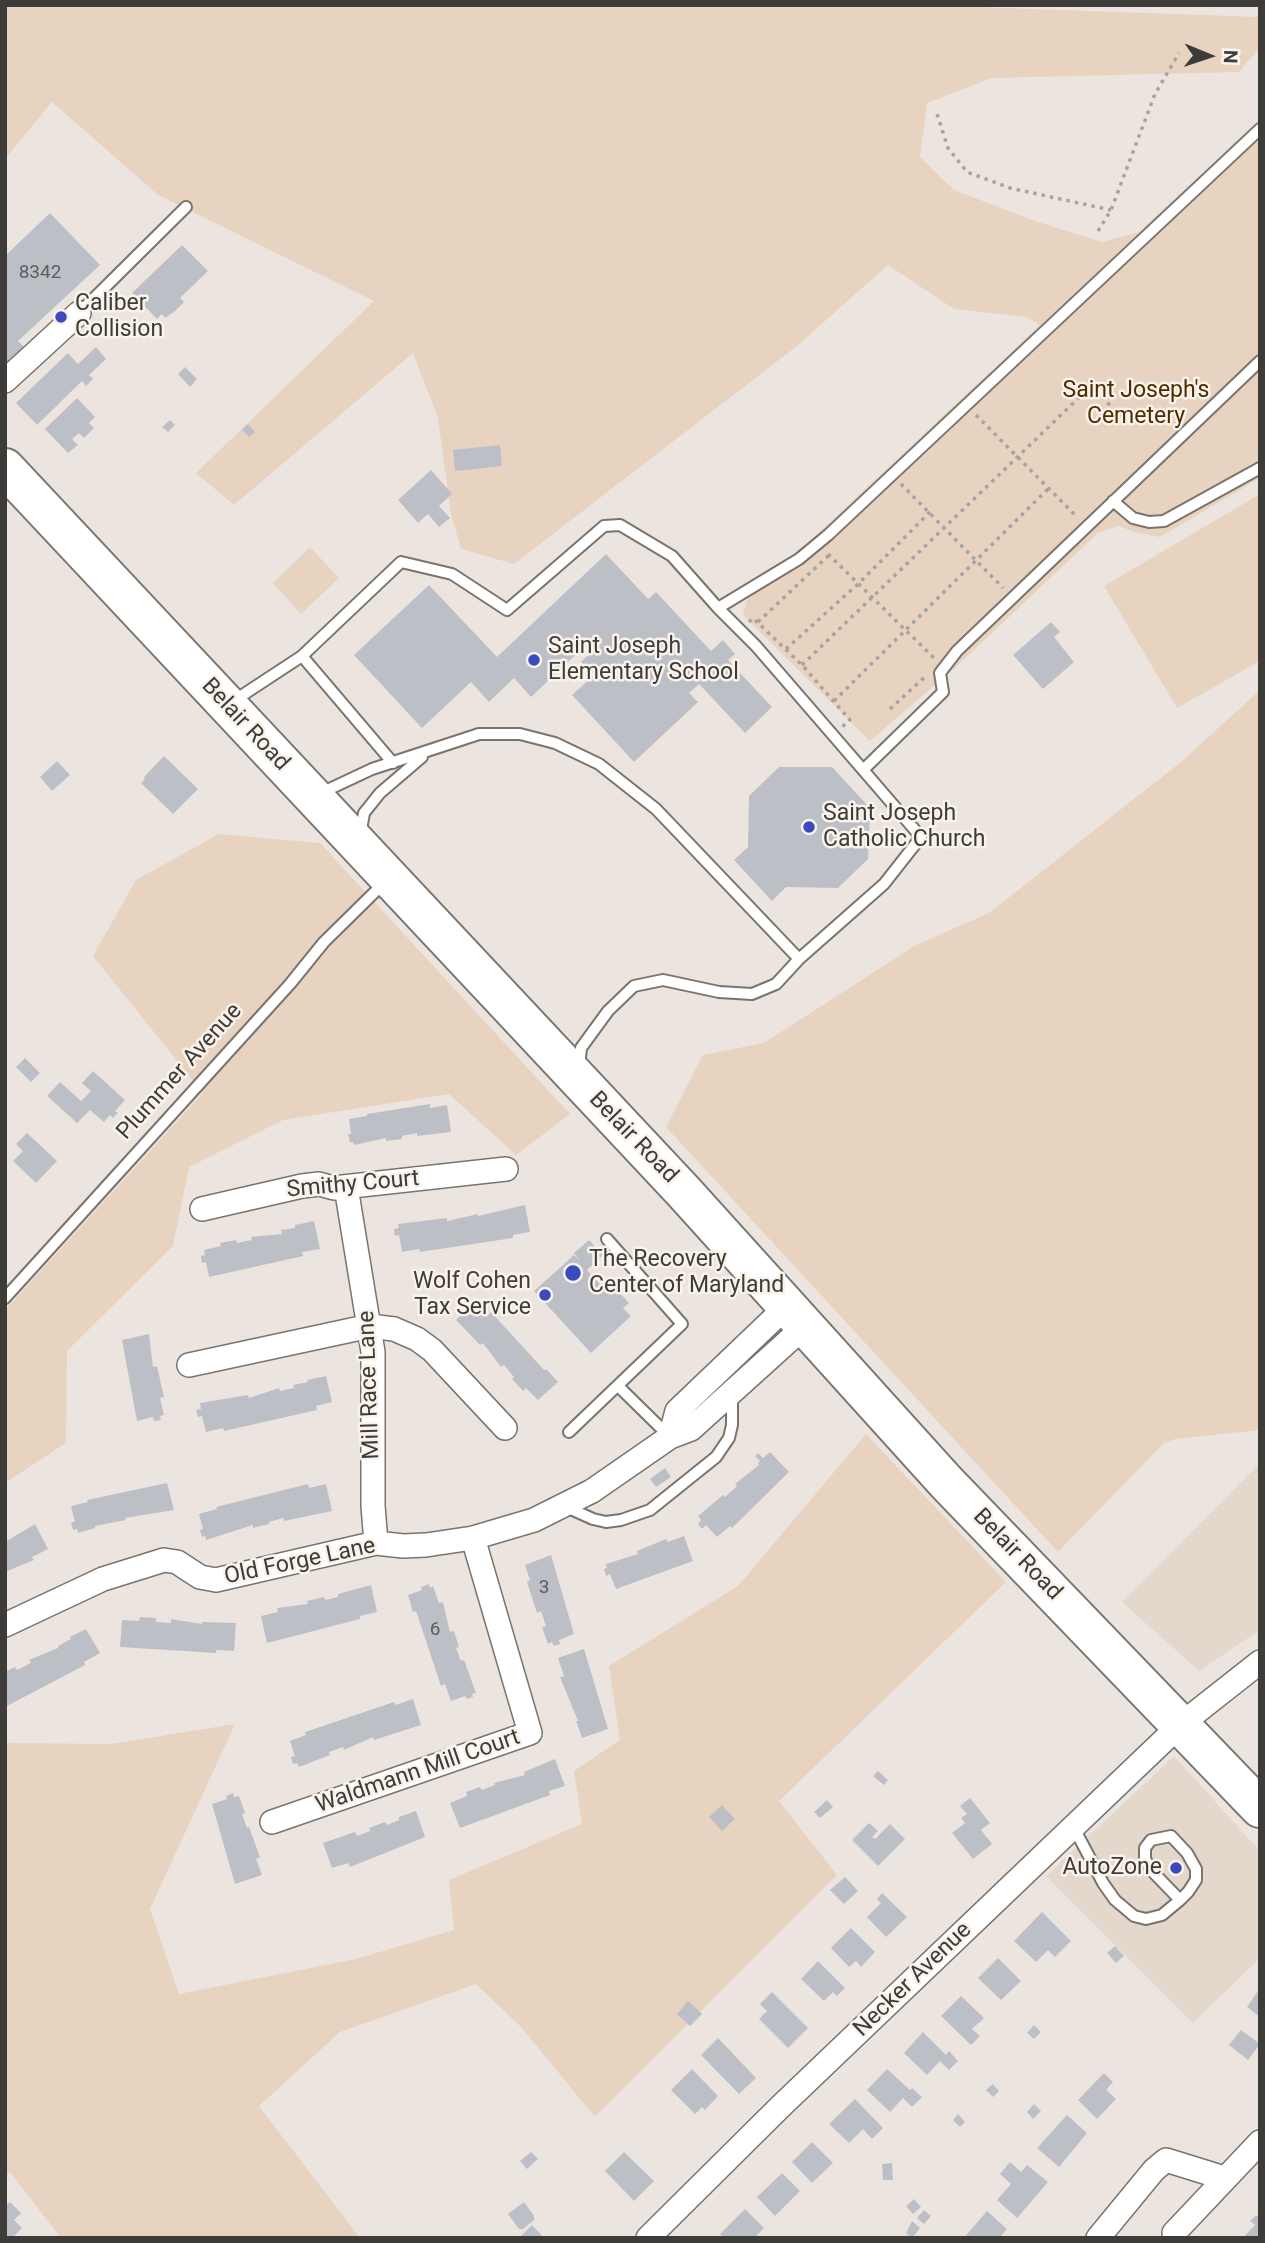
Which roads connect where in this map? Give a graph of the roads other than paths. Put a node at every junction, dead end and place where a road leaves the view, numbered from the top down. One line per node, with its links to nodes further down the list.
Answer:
1 (1260, 129): 9 (lane)
2 (186, 207): 3 (lane)
3 (79, 313): 5 (street)
4 (1260, 361): 8 (lane)
5 (5, 381)
6 (5, 468): 11 (highway, Belair Road)
7 (1260, 468): 8 (lane)
8 (1113, 501): 14 (lane)
9 (718, 608): 10 (lane); 14 (lane)
10 (302, 656): 11 (lane); 13 (lane)
11 (226, 706): 15 (highway, Belair Road)
12 (426, 753): 13 (lane); 16 (lane); 18 (lane)
13 (393, 763): 15 (lane)
14 (863, 769): 18 (lane)
15 (313, 797): 16 (highway, Belair Road)
16 (358, 844): 17 (highway, Belair Road)
17 (389, 878): 19 (highway, Belair Road); 24 (lane, Plummer Avenue)
18 (799, 959): 19 (lane)
19 (576, 1080): 25 (highway, Belair Road)
20 (506, 1169): 21 (street, Smithy Court)
21 (346, 1187): 22 (street, Smithy Court); 26 (street, Mill Race Lane)
22 (202, 1209)
23 (607, 1239): 28 (lane)
24 (5, 1298)
25 (796, 1316): 29 (street, Old Forge Lane); 32 (street); 38 (highway, Belair Road)
26 (370, 1326): 27 (street); 30 (street); 35 (street, Mill Race Lane)
27 (189, 1365)
28 (618, 1386): 31 (lane); 32 (lane)
29 (732, 1392): 32 (street, Old Forge Lane); 33 (lane)
30 (505, 1428)
31 (569, 1432)
32 (670, 1437): 33 (street, Old Forge Lane)
33 (565, 1506): 34 (street, Old Forge Lane)
34 (473, 1538): 35 (street, Old Forge Lane); 40 (street, Waldmann Mill Court)
35 (376, 1543): 36 (street, Old Forge Lane)
36 (5, 1625)
37 (1260, 1662): 38 (street, Necker Avenue)
38 (1180, 1726): 39 (highway, Belair Road); 41 (street, Necker Avenue)
39 (1260, 1808)
40 (272, 1822)
41 (1073, 1826): 42 (lane); 46 (street, Necker Avenue)
42 (1180, 1900): 42 (lane)
43 (1260, 2142): 44 (street)
44 (1224, 2178): 45 (street); 47 (street)
45 (1174, 2233)
46 (648, 2238)
47 (1098, 2238)

